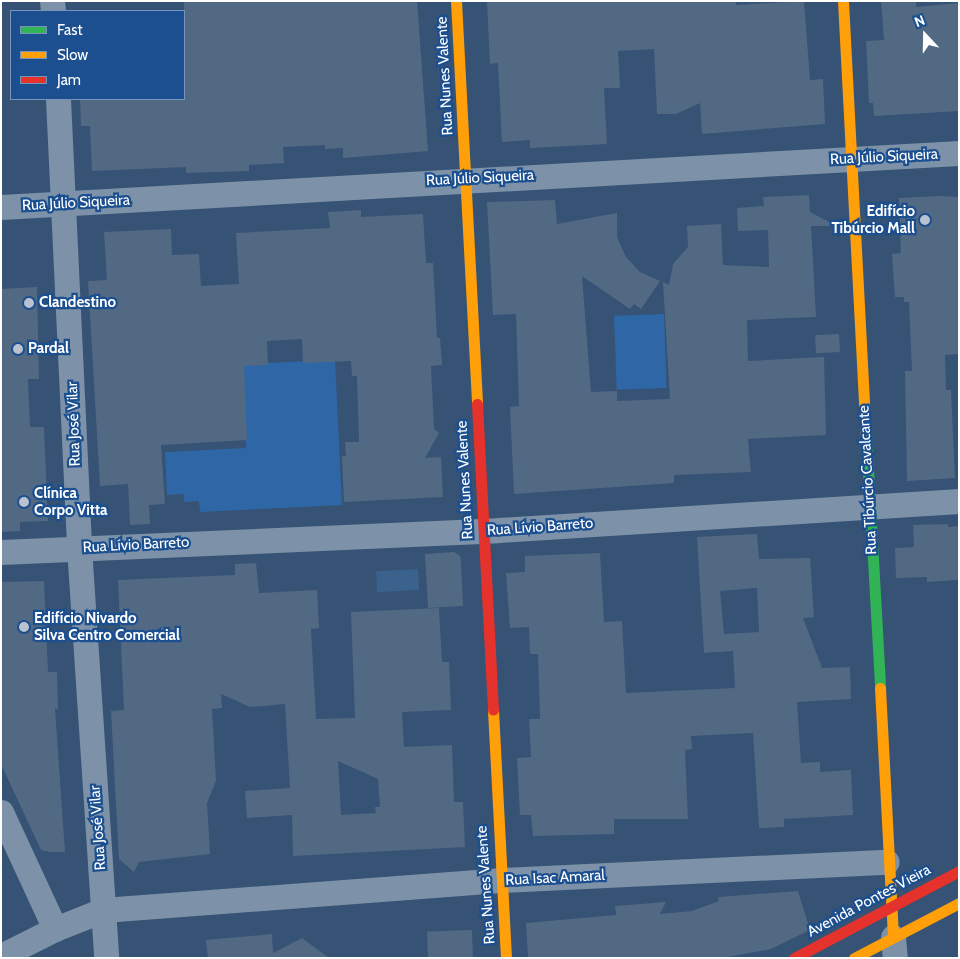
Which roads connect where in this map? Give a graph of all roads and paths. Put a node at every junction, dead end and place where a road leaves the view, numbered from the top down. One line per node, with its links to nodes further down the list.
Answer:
1 (456, 1): 6 (street, Rua Nunes Valente)
2 (843, 1): 5 (street, Rua Tibúrcio Cavalcante)
3 (58, 100): 7 (street, Rua José Vilar)
4 (959, 153): 5 (street, Rua Júlio Siqueira)
5 (852, 159): 6 (street, Rua Júlio Siqueira); 10 (street, Rua Tibúrcio Cavalcante)
6 (465, 178): 7 (street, Rua Júlio Siqueira); 11 (street, Rua Nunes Valente)
7 (64, 204): 8 (street, Rua Júlio Siqueira); 12 (street, Rua José Vilar)
8 (1, 206)
9 (959, 501): 10 (street, Rua Lívio Barreto)
10 (869, 507): 11 (street, Rua Lívio Barreto); 15 (street, Rua Tibúrcio Cavalcante)
11 (483, 531): 12 (street, Rua Lívio Barreto); 17 (street, Rua Nunes Valente)
12 (79, 547): 13 (street, Rua Lívio Barreto); 20 (street, Rua José Vilar)
13 (1, 552)
14 (1, 812): 21 (street)
15 (887, 862): 17 (street, Rua Isac Amaral); 19 (street, Rua Tibúrcio Cavalcante)
16 (959, 871): 19 (street, Avenida Pontes Vieira)
17 (500, 880): 20 (street, Rua Isac Amaral); 25 (street, Rua Nunes Valente)
18 (959, 903): 22 (street)
19 (891, 907): 22 (street, Rua Tibúrcio Cavalcante); 26 (street, Avenida Pontes Vieira)
20 (103, 910): 21 (street, Rua Isac Amaral); 24 (street, Rua José Vilar)
21 (55, 929): 23 (street, Rua Isac Amaral)
22 (894, 947): 27 (street)
23 (1, 956)
24 (106, 958)
25 (506, 958)
26 (794, 958)
27 (854, 958)

